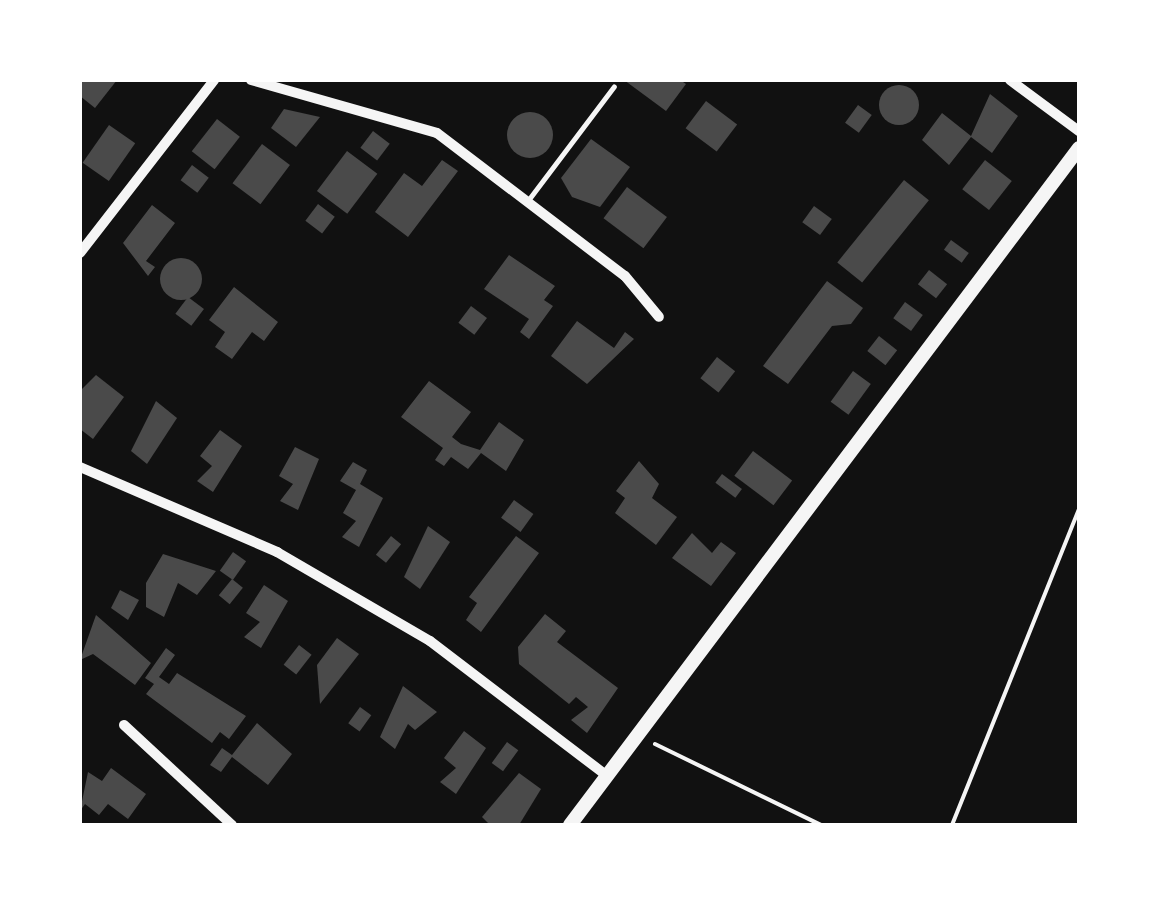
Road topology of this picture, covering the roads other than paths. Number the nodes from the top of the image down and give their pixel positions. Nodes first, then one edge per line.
1 (214, 80) edge
2 (252, 80) edge
3 (1010, 80) edge
4 (614, 86) dead end
5 (1079, 131) edge
6 (1079, 148) edge
7 (527, 202) junction
8 (80, 253) edge
9 (659, 317) dead end
10 (80, 467) edge
11 (124, 725) dead end
12 (607, 776) junction
13 (232, 825) edge
14 (570, 825) edge

1 - 8 street
2 - 7 street
3 - 5 street
4 - 7 lane
6 - 12 street
7 - 9 street
10 - 12 street
11 - 13 street
12 - 14 street

